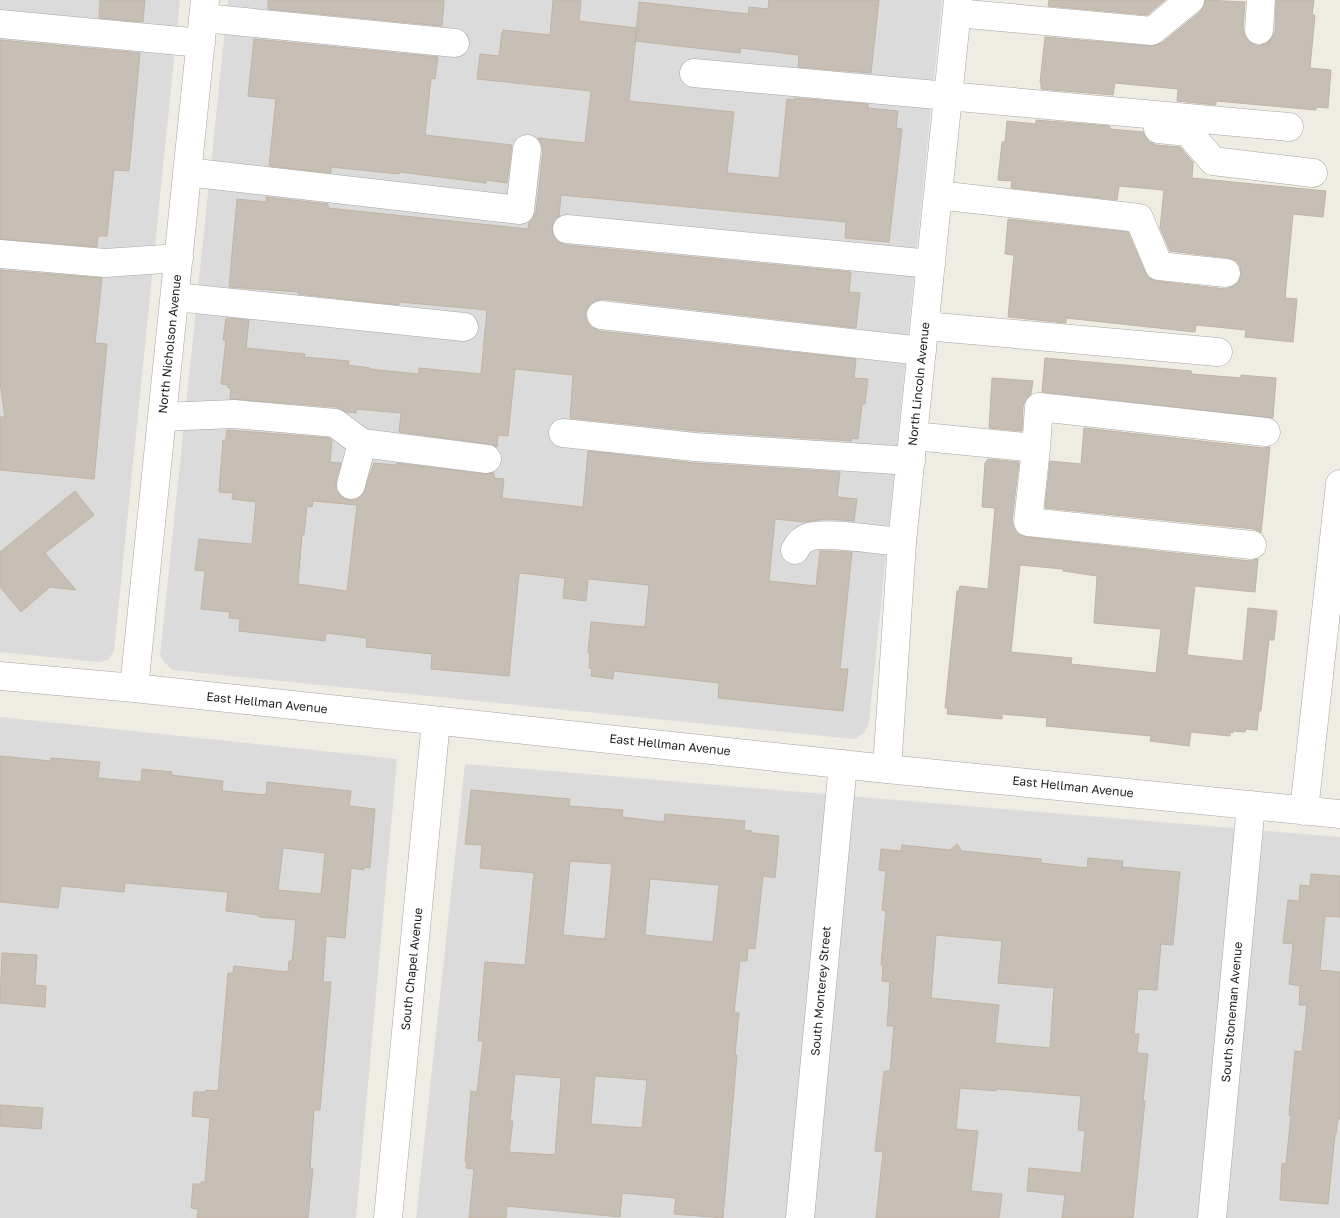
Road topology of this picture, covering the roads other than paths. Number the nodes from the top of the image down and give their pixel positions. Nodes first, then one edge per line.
1 (1190, 0) edge
2 (1261, 0) edge
3 (957, 6) edge
4 (203, 20) edge
5 (0, 24) edge
6 (1259, 30) dead end
7 (455, 44) dead end
8 (694, 73) dead end
9 (948, 103) junction
10 (1289, 126) dead end
11 (527, 149) dead end
12 (187, 172) junction
13 (1313, 173) dead end
14 (938, 195) junction
15 (567, 229) dead end
16 (0, 254) edge
17 (179, 258) junction
18 (931, 264) junction
19 (1226, 273) dead end
20 (176, 297) junction
21 (601, 315) dead end
22 (464, 327) dead end
23 (924, 339) junction
24 (1218, 352) dead end
25 (162, 417) junction
26 (1266, 432) dead end
27 (563, 433) dead end
28 (362, 443) junction
29 (912, 448) junction
30 (1036, 448) junction
31 (487, 459) dead end
32 (351, 485) dead end
33 (1340, 495) edge
34 (902, 542) junction
35 (1252, 545) dead end
36 (796, 550) dead end
37 (1336, 568) edge
38 (0, 676) edge
39 (134, 688) junction
40 (436, 721) junction
41 (844, 764) junction
42 (888, 769) junction
43 (1251, 805) junction
44 (1304, 811) junction
45 (1340, 814) edge
46 (388, 1218) edge
47 (800, 1218) edge
48 (1212, 1218) edge

1 - 3 street
2 - 6 street
3 - 9 street, North Lincoln Avenue
4 - 5 street
4 - 7 street
4 - 12 street, North Nicholson Avenue
8 - 9 street
9 - 10 street
9 - 13 street
9 - 14 street, North Lincoln Avenue
11 - 12 street
12 - 17 street, North Nicholson Avenue
14 - 18 street, North Lincoln Avenue
14 - 19 street
15 - 18 street
16 - 17 street
17 - 20 street, North Nicholson Avenue
18 - 23 street, North Lincoln Avenue
20 - 22 street
20 - 25 street, North Nicholson Avenue
21 - 23 street
23 - 24 street
23 - 29 street, North Lincoln Avenue
25 - 28 street
25 - 39 street, North Nicholson Avenue
26 - 30 street
27 - 29 street
28 - 31 street
28 - 32 street
29 - 30 street
29 - 34 street, North Lincoln Avenue
30 - 35 street
33 - 37 street
34 - 36 street
34 - 42 street, North Lincoln Avenue
37 - 44 street
38 - 39 street, East Hellman Avenue
39 - 40 street, East Hellman Avenue
40 - 41 street, East Hellman Avenue
40 - 46 street, South Chapel Avenue
41 - 42 street, East Hellman Avenue
41 - 47 street, South Monterey Street
42 - 43 street, East Hellman Avenue
43 - 44 street, East Hellman Avenue
43 - 48 street, South Stoneman Avenue
44 - 45 street, East Hellman Avenue

